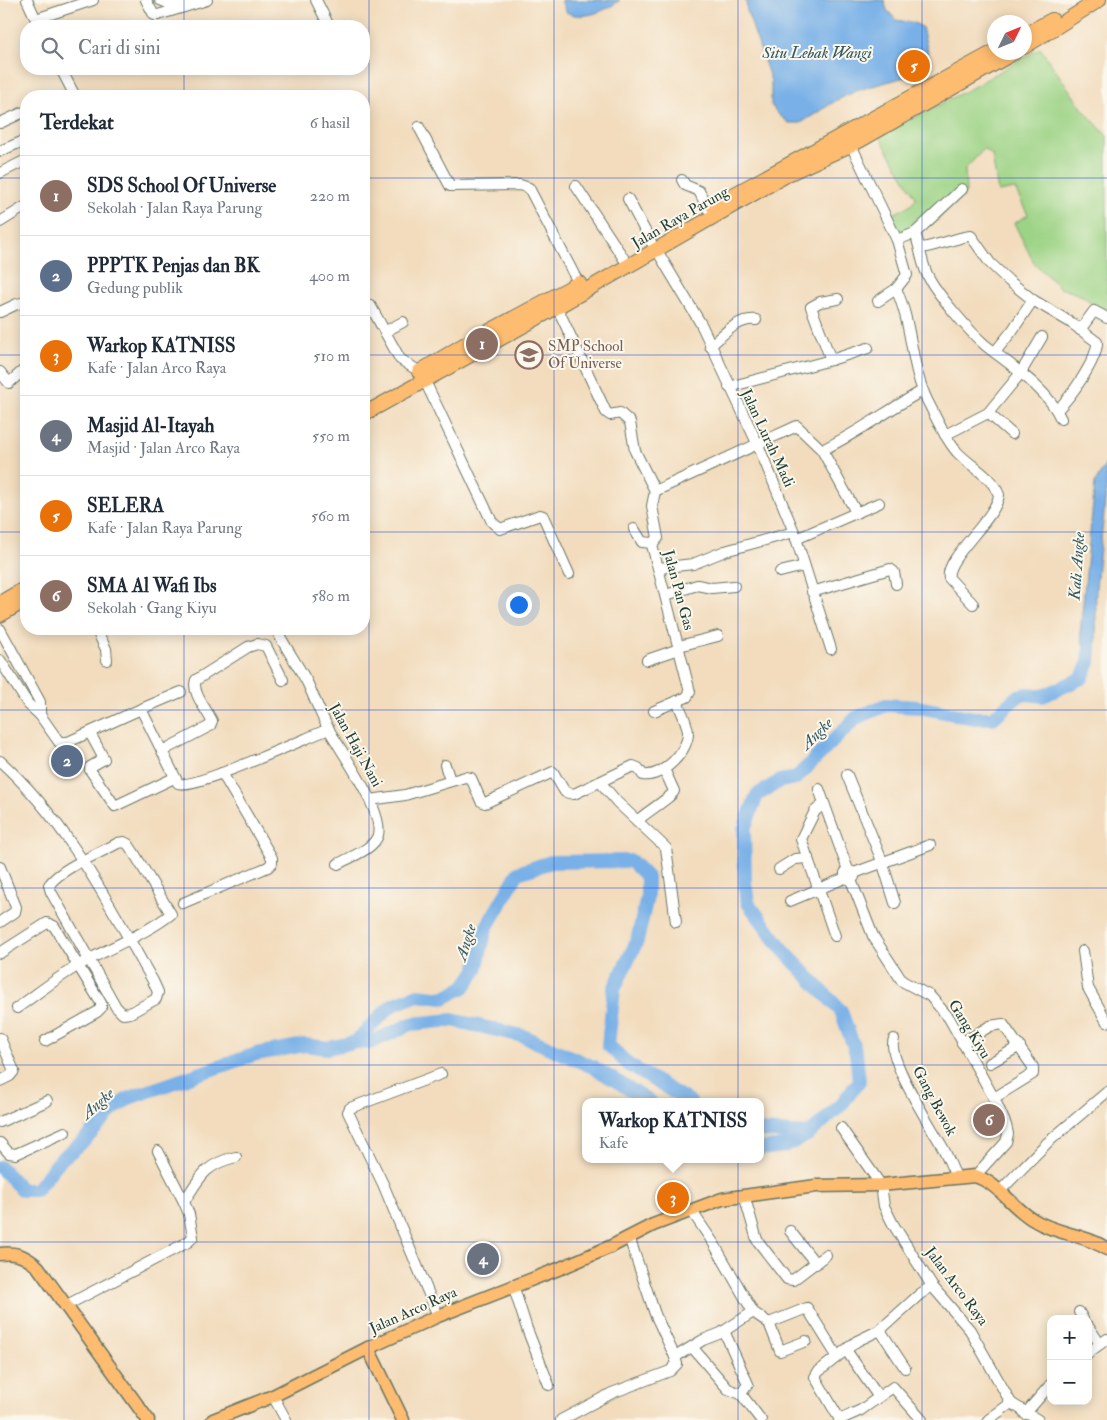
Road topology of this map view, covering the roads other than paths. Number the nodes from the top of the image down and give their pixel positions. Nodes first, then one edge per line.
1 (27, 0) edge
2 (93, 0) edge
3 (146, 0) edge
4 (160, 0) edge
5 (185, 0) edge
6 (207, 0) edge
7 (316, 0) edge
8 (1084, 0) edge
9 (1099, 0) edge
10 (37, 20) edge
11 (45, 20) edge
12 (326, 20) edge
13 (1032, 30) edge
14 (1032, 42) edge
15 (987, 56) edge
16 (1001, 60) edge
17 (64, 75) edge
18 (71, 90) edge
19 (20, 114) edge
20 (0, 123) edge
21 (419, 128) dead end
22 (20, 143) edge
23 (851, 145) junction
24 (0, 151) edge
25 (20, 163) edge
26 (0, 173) edge
27 (682, 180) dead end
28 (576, 186) dead end
29 (962, 188) dead end
30 (628, 199) dead end
31 (734, 199) junction
32 (708, 209) junction
33 (20, 210) edge
34 (0, 222) edge
35 (915, 233) junction
36 (897, 240) junction
37 (653, 246) junction
38 (921, 248) junction
39 (624, 259) junction
40 (578, 284) junction
41 (896, 289) junction
42 (838, 299) dead end
43 (1033, 300) junction
44 (878, 301) dead end
45 (20, 303) edge
46 (370, 305) dead end
47 (557, 307) junction
48 (0, 312) edge
49 (1107, 318) edge
50 (756, 320) dead end
51 (403, 322) dead end
52 (1080, 330) junction
53 (386, 331) junction
54 (1042, 337) dead end
55 (710, 346) junction
56 (868, 348) dead end
57 (995, 352) junction
58 (831, 360) junction
59 (0, 372) edge
60 (20, 373) edge
61 (1020, 374) junction
62 (422, 375) junction
63 (729, 387) junction
64 (922, 391) junction
65 (370, 400) edge
66 (370, 410) edge
67 (988, 413) junction
68 (1012, 434) dead end
69 (945, 435) junction
70 (758, 445) junction
71 (822, 450) junction
72 (655, 491) junction
73 (880, 503) dead end
74 (856, 512) junction
75 (634, 528) dead end
76 (795, 536) junction
77 (652, 543) junction
78 (804, 566) junction
79 (659, 568) junction
80 (780, 572) dead end
81 (569, 574) dead end
82 (896, 584) dead end
83 (734, 586) dead end
84 (20, 591) edge
85 (812, 592) junction
86 (666, 595) junction
87 (0, 603) edge
88 (20, 603) edge
89 (974, 604) dead end
90 (0, 615) edge
91 (0, 629) edge
92 (99, 635) edge
93 (279, 635) edge
94 (718, 636) dead end
95 (679, 648) junction
96 (831, 649) dead end
97 (0, 660) edge
98 (107, 660) dead end
99 (647, 660) dead end
100 (282, 680) dead end
101 (32, 686) junction
102 (21, 691) junction
103 (181, 692) dead end
104 (677, 702) junction
105 (141, 710) junction
106 (654, 711) dead end
107 (40, 715) junction
108 (329, 729) junction
109 (90, 733) junction
110 (162, 751) junction
111 (0, 761) edge
112 (446, 765) dead end
113 (664, 769) junction
114 (222, 773) junction
115 (847, 775) dead end
116 (174, 778) junction
117 (450, 780) junction
118 (601, 783) junction
119 (819, 789) dead end
120 (370, 800) junction
121 (824, 804) junction
122 (637, 821) junction
123 (801, 840) junction
124 (930, 845) dead end
125 (808, 858) junction
126 (795, 859) junction
127 (882, 861) junction
128 (84, 862) junction
129 (338, 864) dead end
130 (0, 867) edge
131 (779, 869) dead end
132 (850, 875) junction
133 (818, 889) junction
134 (790, 901) dead end
135 (895, 903) dead end
136 (183, 904) dead end
137 (0, 922) edge
138 (676, 922) dead end
139 (835, 936) dead end
140 (129, 939) junction
141 (1083, 951) dead end
142 (0, 953) edge
143 (90, 959) junction
144 (78, 966) junction
145 (17, 1008) dead end
146 (1107, 1022) edge
147 (0, 1038) edge
148 (894, 1039) dead end
149 (45, 1041) dead end
150 (962, 1043) junction
151 (1020, 1046) junction
152 (990, 1063) dead end
153 (441, 1074) dead end
154 (0, 1081) edge
155 (1107, 1092) edge
156 (994, 1098) junction
157 (47, 1100) dead end
158 (0, 1122) edge
159 (841, 1128) dead end
160 (65, 1132) dead end
161 (0, 1142) edge
162 (158, 1151) dead end
163 (236, 1157) dead end
164 (956, 1176) junction
165 (975, 1176) junction
166 (881, 1185) junction
167 (1000, 1191) junction
168 (744, 1195) junction
169 (184, 1202) junction
170 (691, 1210) junction
171 (790, 1231) dead end
172 (629, 1237) junction
173 (1107, 1249) edge
174 (0, 1254) edge
175 (826, 1255) dead end
176 (816, 1264) junction
177 (513, 1285) junction
178 (932, 1286) junction
179 (65, 1306) junction
180 (754, 1312) junction
181 (438, 1316) junction
182 (769, 1323) junction
183 (880, 1330) junction
184 (1092, 1330) edge
185 (724, 1331) junction
186 (806, 1341) dead end
187 (1103, 1342) edge
188 (692, 1347) junction
189 (368, 1348) junction
190 (846, 1350) junction
191 (1092, 1350) edge
192 (837, 1356) junction
193 (675, 1357) junction
194 (905, 1368) dead end
195 (549, 1385) dead end
196 (1047, 1389) edge
197 (741, 1394) junction
198 (274, 1396) junction
199 (878, 1396) junction
200 (1011, 1403) junction
201 (1025, 1414) junction
202 (148, 1420) edge
203 (212, 1420) edge
204 (286, 1420) edge
205 (403, 1420) edge
206 (562, 1420) edge
207 (761, 1420) edge
208 (839, 1420) edge
209 (922, 1420) edge
210 (988, 1420) edge
211 (1038, 1420) edge

1 - 10 street
2 - 11 street
3 - 6 street
4 - 5 street
7 - 12 street
8 - 13 highway
9 - 14 highway
15 - 31 highway, Jalan Raya Parung
16 - 23 highway, Jalan Raya Parung
17 - 18 street
19 - 20 street
21 - 40 street
22 - 24 street
23 - 31 highway, Jalan Raya Parung
23 - 36 street
25 - 26 street
27 - 32 street
28 - 39 street
29 - 35 street
30 - 37 street, Jalan Lurah Madi
31 - 32 highway, Jalan Raya Parung
31 - 37 highway, Jalan Raya Parung
32 - 37 highway, Jalan Raya Parung
33 - 34 street
35 - 36 street
35 - 38 street
36 - 41 street
37 - 39 highway, Jalan Raya Parung
37 - 47 highway, Jalan Raya Parung
37 - 55 street, Jalan Lurah Madi
38 - 43 street
38 - 57 street
39 - 40 highway, Jalan Raya Parung
40 - 62 highway, Jalan Raya Parung
41 - 44 street
41 - 64 street
42 - 58 street
43 - 52 street
43 - 57 street
45 - 48 street
46 - 53 street
47 - 62 highway, Jalan Raya Parung
47 - 72 street, Jalan Pan Gas
49 - 52 street
50 - 55 street
51 - 53 street
52 - 61 street
53 - 62 street
54 - 61 street
55 - 63 street, Jalan Lurah Madi
56 - 58 street
57 - 61 street
58 - 63 street
59 - 60 street
61 - 67 street
62 - 65 highway, Jalan Raya Parung
62 - 66 highway, Jalan Raya Parung
62 - 81 street
63 - 70 street, Jalan Lurah Madi
64 - 69 street
64 - 71 street
67 - 68 street
67 - 69 street
69 - 89 street
70 - 71 street
70 - 72 street
70 - 76 street, Jalan Lurah Madi
71 - 74 street
72 - 77 street, Jalan Pan Gas
73 - 74 street
74 - 76 street
75 - 77 street
76 - 78 street, Jalan Lurah Madi
76 - 79 street
77 - 79 street, Jalan Pan Gas
78 - 80 street
78 - 85 street, Jalan Lurah Madi
79 - 86 street, Jalan Pan Gas
82 - 85 street
83 - 86 street
84 - 87 highway
85 - 96 street, Jalan Lurah Madi
86 - 95 street, Jalan Pan Gas
88 - 90 highway
91 - 101 street
92 - 98 street
93 - 108 street, Jalan Haji Nani
94 - 95 street
95 - 99 street
95 - 104 street, Jalan Pan Gas
97 - 102 street
100 - 110 street
101 - 102 street
101 - 107 street
102 - 107 street
103 - 105 street
104 - 106 street
104 - 113 street
105 - 109 street
105 - 110 street
107 - 109 street
108 - 114 street
108 - 120 street, Jalan Haji Nani
109 - 116 street
110 - 116 street
111 - 128 street
112 - 117 street
113 - 118 street
113 - 122 street
114 - 116 street
114 - 136 street
115 - 127 street
117 - 118 street
117 - 120 street
118 - 122 street
119 - 121 street, Gang Kiyu
120 - 129 street, Jalan Haji Nani
121 - 123 street
121 - 132 street, Gang Kiyu
122 - 138 street
123 - 125 street
123 - 126 street
124 - 127 street
125 - 126 street
125 - 133 street
126 - 131 street
127 - 132 street
127 - 135 street
128 - 140 street
128 - 140 street
128 - 143 street
130 - 137 street
132 - 133 street
132 - 150 street, Gang Kiyu
133 - 134 street
133 - 139 street
140 - 143 street
140 - 143 street
141 - 146 street
142 - 144 street
143 - 144 street
144 - 145 street
144 - 149 street
147 - 154 street
148 - 164 street, Gang Bewok
150 - 151 street
150 - 156 street, Gang Kiyu
151 - 152 street
151 - 156 street
153 - 181 street
155 - 167 street
156 - 165 street, Gang Kiyu
157 - 158 street
159 - 166 street
160 - 161 street
162 - 169 street
163 - 169 street
164 - 165 main road, Jalan Arco Raya
164 - 166 main road, Jalan Arco Raya
165 - 167 main road, Jalan Arco Raya
166 - 168 main road, Jalan Arco Raya
166 - 178 street, Jalan Arco Raya
167 - 173 main road, Jalan Arco Raya
168 - 170 main road, Jalan Arco Raya
168 - 176 street
169 - 179 street
170 - 172 main road, Jalan Arco Raya
170 - 180 street
171 - 176 street
172 - 177 main road, Jalan Arco Raya
172 - 193 street
174 - 179 main road
175 - 176 street
177 - 181 main road, Jalan Arco Raya
177 - 195 street
178 - 183 street
178 - 200 street, Jalan Arco Raya
179 - 202 main road
180 - 182 street
180 - 185 street
181 - 189 main road, Jalan Arco Raya
182 - 186 street
182 - 192 street
183 - 190 street
183 - 194 street
184 - 187 street
185 - 188 street
185 - 197 street
187 - 191 street
188 - 193 street
188 - 197 street
189 - 198 main road, Jalan Arco Raya
189 - 205 main road
190 - 192 street
190 - 199 street
192 - 208 street
193 - 206 street
196 - 201 street
197 - 207 street
198 - 203 main road, Jalan Arco Raya
198 - 204 street
199 - 208 street
199 - 209 street
200 - 201 street, Jalan Arco Raya
200 - 210 street
201 - 211 street, Jalan Arco Raya

